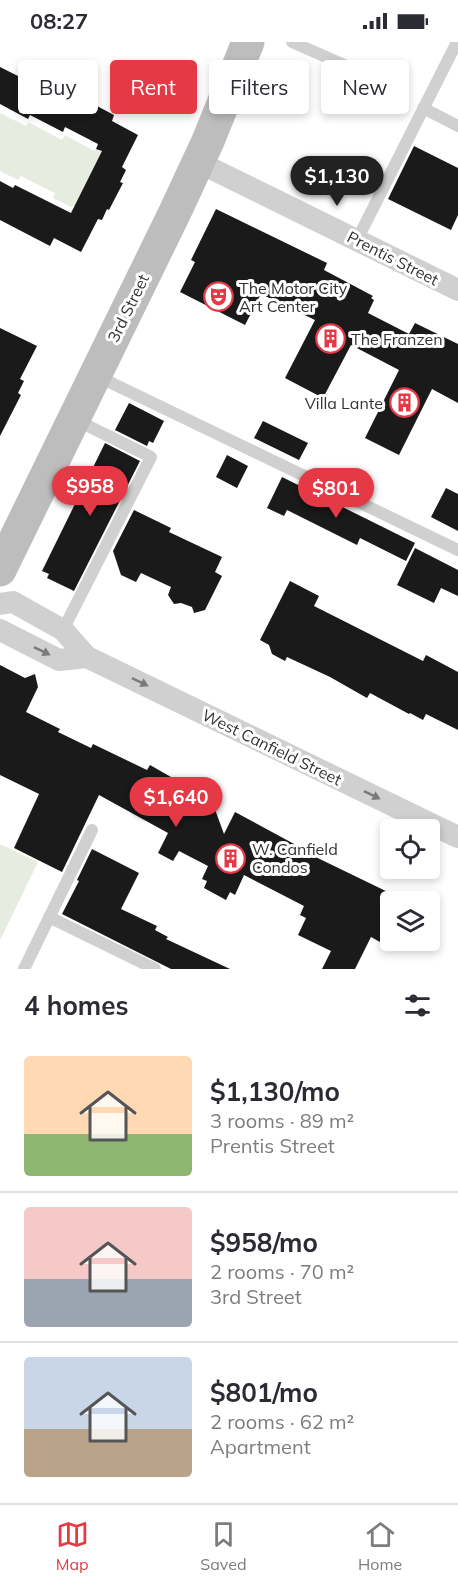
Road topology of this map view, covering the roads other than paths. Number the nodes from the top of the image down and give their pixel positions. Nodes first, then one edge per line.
1 (248, 42) edge
2 (292, 42) edge
3 (457, 42) edge
4 (333, 60) edge
5 (423, 108) junction
6 (458, 126) edge
7 (198, 162) junction
8 (357, 240) junction
9 (458, 290) edge
10 (95, 375) junction
11 (74, 419) junction
12 (458, 550) edge
13 (0, 570) edge
14 (0, 604) edge
15 (0, 630) edge
16 (63, 630) junction
17 (87, 657) junction
18 (92, 830) dead end
19 (458, 837) edge
20 (49, 917) junction
21 (24, 969) edge
22 (155, 969) edge

1 - 7 street, 3rd Street
2 - 4 lane
3 - 5 lane
5 - 6 lane
5 - 8 lane
7 - 8 street, Prentis Street
7 - 10 street, 3rd Street
8 - 9 street, Prentis Street
10 - 11 street, 3rd Street
10 - 12 lane
11 - 13 street, 3rd Street
11 - 16 lane
14 - 16 street, West Canfield Street
15 -> 17 street
16 - 17 street, West Canfield Street
17 -> 19 street, West Canfield Street
18 - 20 lane
20 - 21 lane
20 - 22 lane

